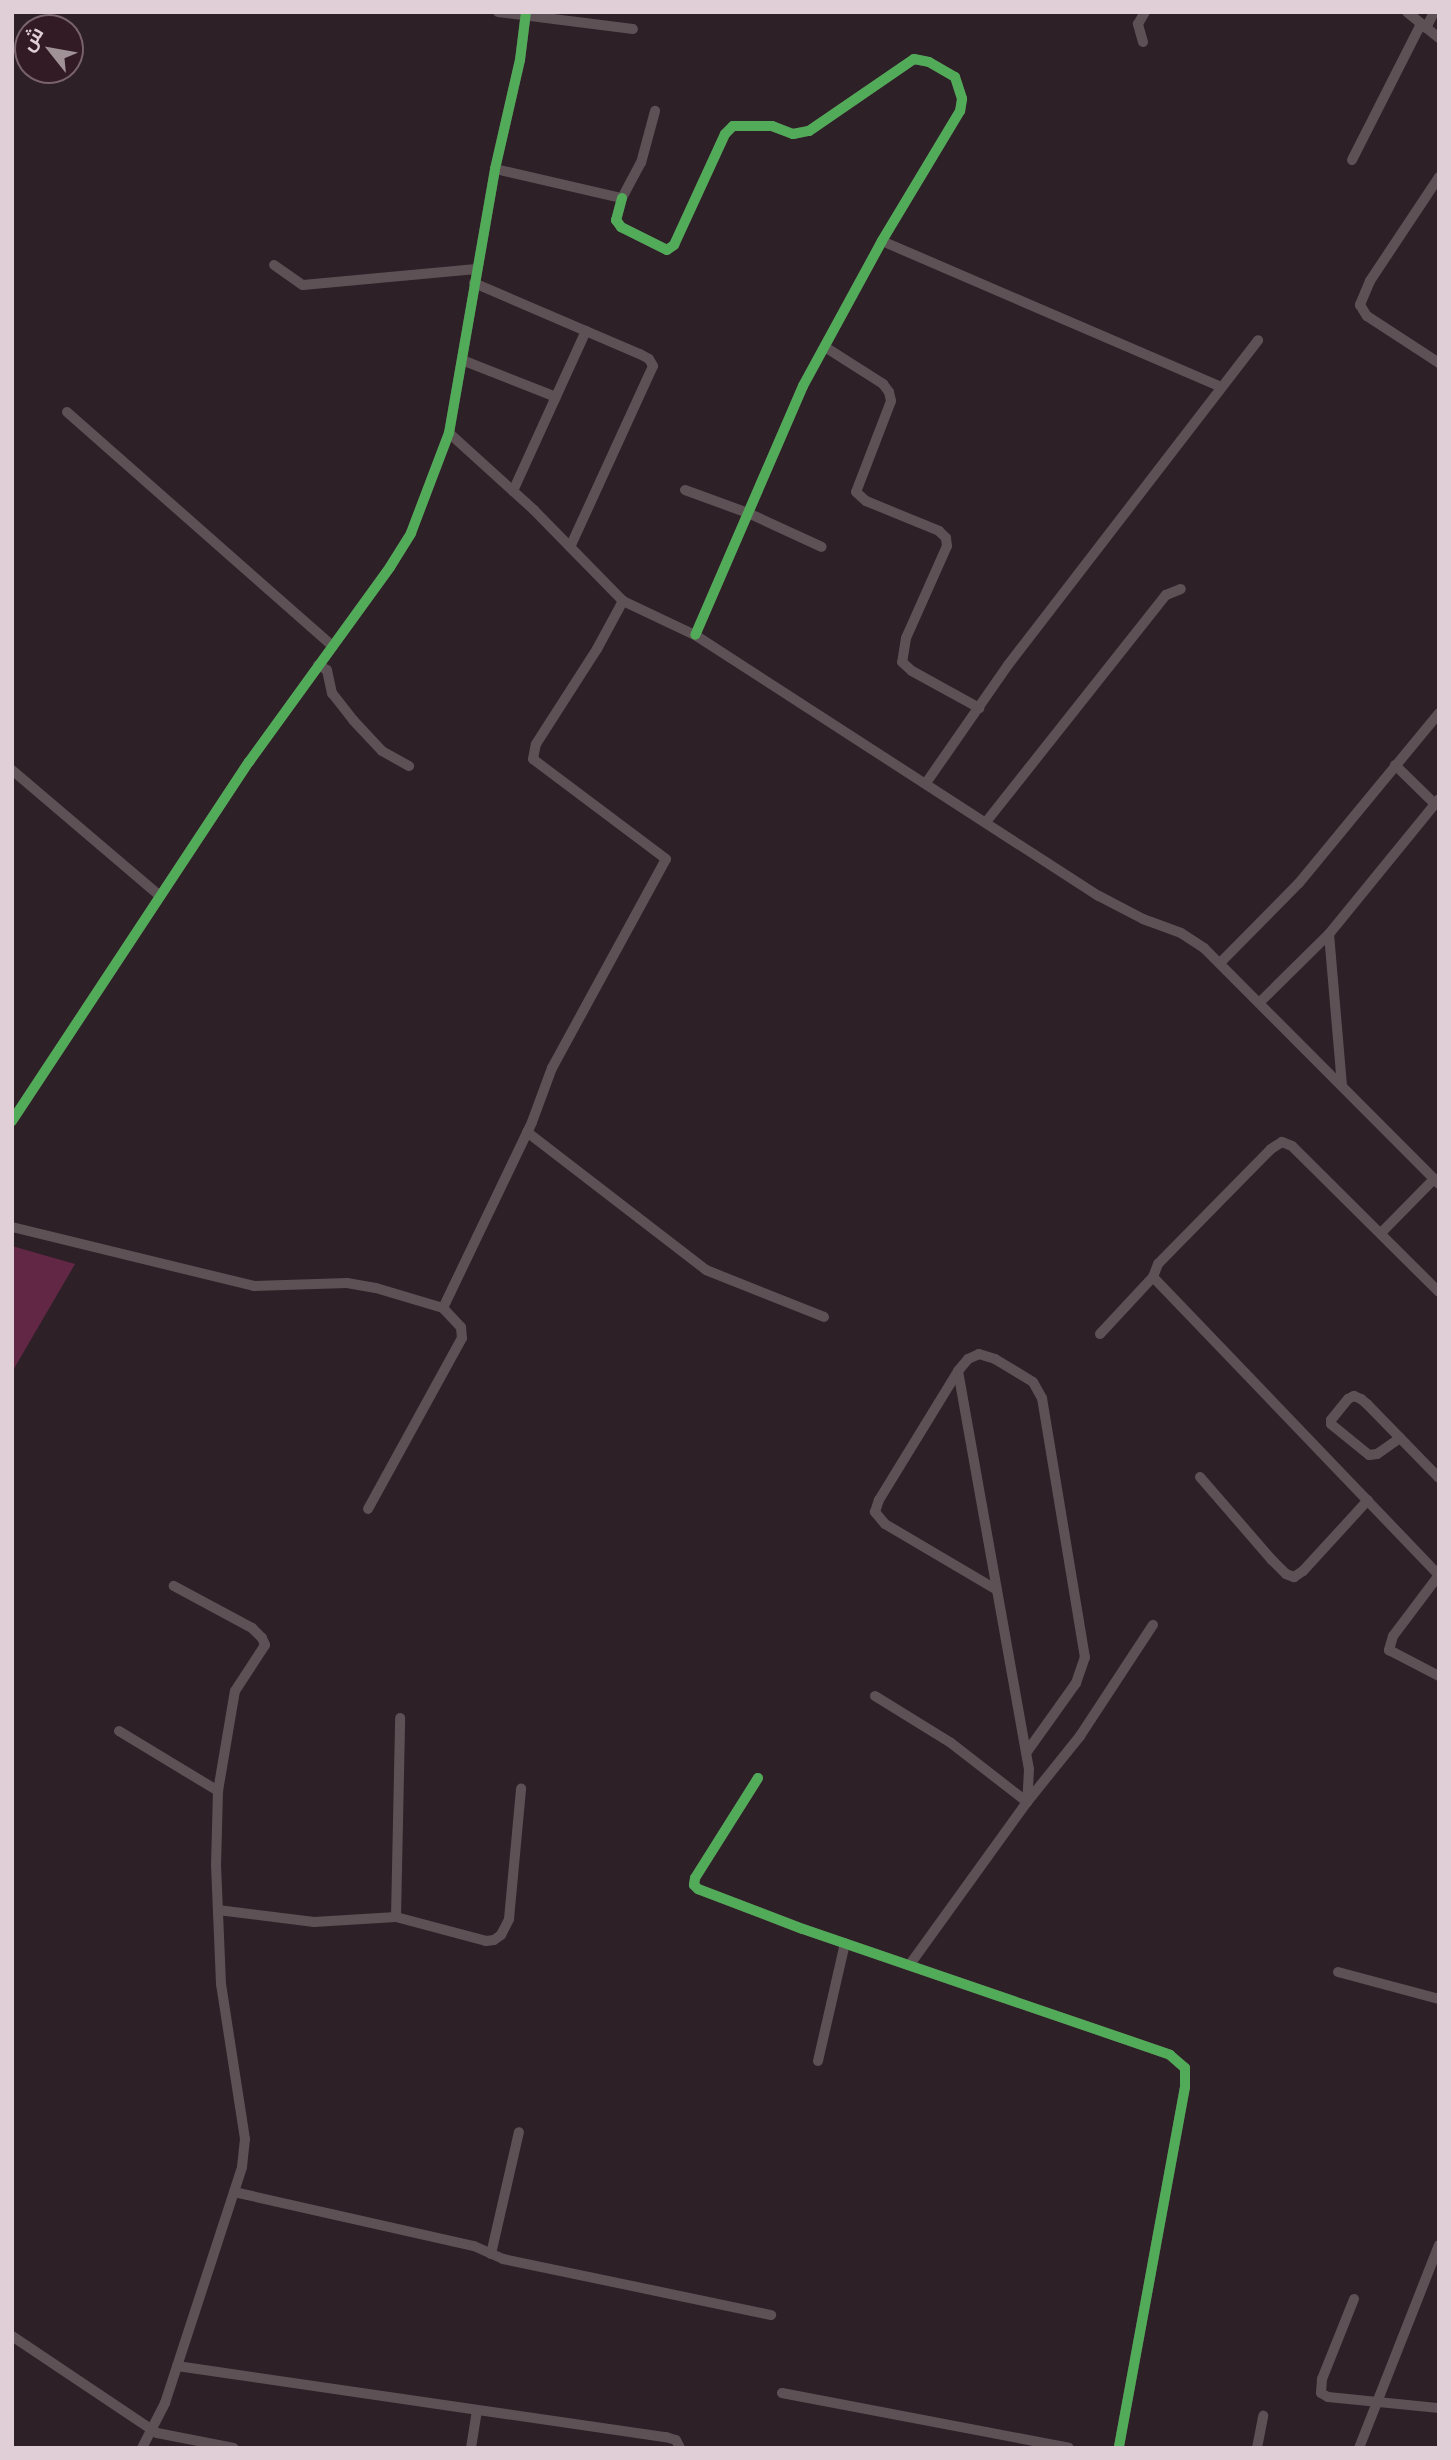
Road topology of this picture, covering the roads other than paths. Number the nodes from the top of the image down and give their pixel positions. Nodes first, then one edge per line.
1 (498, 12) edge
2 (1145, 12) edge
3 (1434, 12) edge
4 (526, 13) edge
5 (1418, 19) edge
6 (634, 29) dead end
7 (1439, 38) edge
8 (1143, 43) dead end
9 (654, 111) dead end
10 (1352, 160) dead end
11 (495, 169) junction
12 (1439, 177) edge
13 (622, 198) junction
14 (883, 241) junction
15 (274, 265) dead end
16 (476, 269) junction
17 (474, 283) junction
18 (586, 331) junction
19 (1258, 340) dead end
20 (825, 347) junction
21 (462, 360) junction
22 (1439, 363) edge
23 (1221, 387) junction
24 (556, 397) junction
25 (68, 412) dead end
26 (449, 433) junction
27 (685, 490) dead end
28 (513, 491) junction
29 (748, 513) junction
30 (570, 547) junction
31 (822, 547) dead end
32 (1181, 589) dead end
33 (623, 601) junction
34 (695, 635) junction
35 (332, 646) junction
36 (318, 665) junction
37 (979, 708) junction
38 (1439, 713) edge
39 (1395, 765) junction
40 (409, 766) dead end
41 (12, 769) edge
42 (926, 783) junction
43 (1437, 802) edge
44 (986, 822) junction
45 (159, 895) junction
46 (1329, 934) junction
47 (1220, 963) junction
48 (1260, 1002) junction
49 (1342, 1085) junction
50 (12, 1121) edge
51 (527, 1132) junction
52 (1436, 1181) edge
53 (12, 1227) edge
54 (1381, 1233) junction
55 (1153, 1277) junction
56 (1439, 1292) edge
57 (443, 1308) junction
58 (824, 1317) dead end
59 (1100, 1335) dead end
60 (958, 1371) junction
61 (1400, 1438) junction
62 (1200, 1477) dead end
63 (1439, 1478) edge
64 (1368, 1500) junction
65 (368, 1509) dead end
66 (174, 1586) dead end
67 (998, 1590) junction
68 (1153, 1625) dead end
69 (1439, 1676) edge
70 (875, 1696) dead end
71 (400, 1718) dead end
72 (119, 1731) dead end
73 (1026, 1753) junction
74 (758, 1779) dead end
75 (522, 1789) dead end
76 (218, 1791) junction
77 (1027, 1802) junction
78 (218, 1910) junction
79 (396, 1917) junction
80 (845, 1943) junction
81 (910, 1964) junction
82 (1338, 1972) dead end
83 (1439, 1999) edge
84 (818, 2061) dead end
85 (519, 2132) dead end
86 (234, 2192) junction
87 (1439, 2245) edge
88 (491, 2254) junction
89 (1354, 2299) dead end
90 (771, 2315) dead end
91 (12, 2336) edge
92 (177, 2366) junction
93 (782, 2393) dead end
94 (1377, 2400) junction
95 (1439, 2408) edge
96 (477, 2410) junction
97 (1263, 2416) dead end
98 (153, 2428) junction
99 (142, 2448) edge
100 (234, 2448) edge
101 (471, 2448) edge
102 (680, 2448) edge
103 (1069, 2448) edge
104 (1119, 2448) edge
105 (1257, 2448) edge
106 (1359, 2448) edge

1 - 4 street
2 - 8 street
3 - 5 street
4 - 6 street
4 - 11 street
5 - 7 street
5 - 10 street
9 - 13 street
11 - 13 street
11 - 16 street
12 - 22 street
13 - 14 street
14 - 20 street
14 - 23 street
15 - 16 street
16 - 17 street
17 - 18 street
17 - 21 street
18 - 24 street
18 - 30 street
19 - 23 street
20 - 29 street
20 - 37 street
21 - 24 street
21 - 26 street
23 - 37 street
24 - 28 street
25 - 35 street
26 - 28 street
26 - 35 street
27 - 29 street
28 - 30 street
29 - 31 street
29 - 34 street
30 - 33 street
32 - 44 street
33 - 34 street
33 - 51 street
34 - 42 street
35 - 36 street
36 - 40 street
36 - 45 street
37 - 42 street
38 - 39 street
39 - 43 street
39 - 47 street
41 - 45 street
42 - 44 street
43 - 46 street
44 - 47 street
45 - 50 street
46 - 48 street
46 - 49 street
47 - 48 street
48 - 49 street
49 - 52 street
51 - 57 street
51 - 58 street
52 - 54 street
53 - 57 street
54 - 55 street
54 - 56 street
55 - 59 street
55 - 64 street
57 - 65 street
60 - 67 street
60 - 67 street
60 - 73 street
61 - 61 street
61 - 63 street
62 - 64 street
64 - 69 street
66 - 76 street
67 - 73 street
68 - 77 street
70 - 77 street
71 - 79 street
72 - 76 street
73 - 77 street
74 - 80 street
75 - 79 street
76 - 78 street
77 - 81 street
78 - 79 street
78 - 86 street
80 - 81 street
80 - 84 street
81 - 104 street
82 - 83 street
85 - 88 street
86 - 88 street
86 - 92 street
87 - 94 street
88 - 90 street
89 - 94 street
91 - 98 street
92 - 96 street
92 - 98 street
93 - 103 street
94 - 95 street
94 - 106 street
96 - 101 street
96 - 102 street
97 - 105 street
98 - 99 street
98 - 100 street

